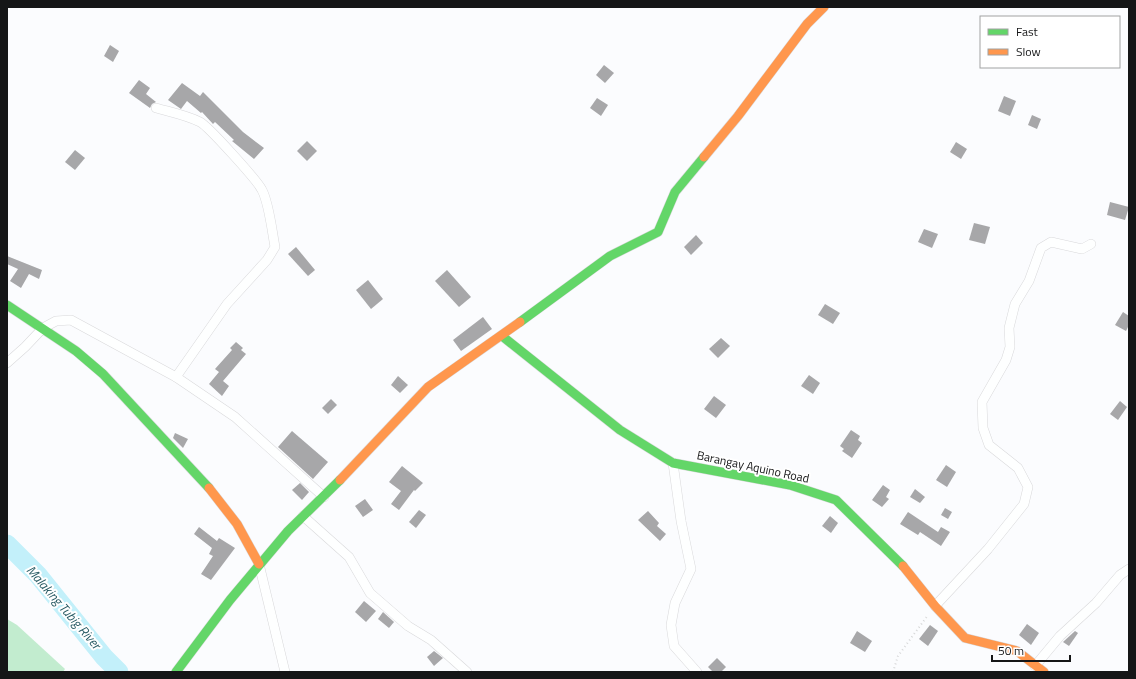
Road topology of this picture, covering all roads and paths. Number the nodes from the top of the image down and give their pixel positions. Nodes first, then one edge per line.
1 (824, 7) edge
2 (156, 108) dead end
3 (1091, 244) dead end
4 (7, 305) edge
5 (43, 328) junction
6 (502, 336) junction
7 (7, 363) edge
8 (176, 377) junction
9 (673, 463) junction
10 (324, 497) junction
11 (303, 516) junction
12 (259, 564) junction
13 (1129, 569) edge
14 (935, 606) junction
15 (1036, 666) junction
16 (176, 672) edge
17 (285, 672) edge
18 (467, 672) edge
19 (696, 672) edge
20 (893, 672) edge
21 (1044, 672) edge

1 - 6 street
2 - 8 street
3 - 14 street
4 - 5 street
5 - 7 street
5 - 8 street
5 - 12 street
6 - 9 street, Barangay Aquino Road
6 - 10 street
8 - 10 street
9 - 14 street, Barangay Aquino Road
9 - 19 street
10 - 11 street
11 - 12 street
11 - 18 street
12 - 16 street
12 - 17 street
13 - 15 street
14 - 15 street, Barangay Aquino Road
14 - 20 path
15 - 21 street, Barangay Aquino Road

